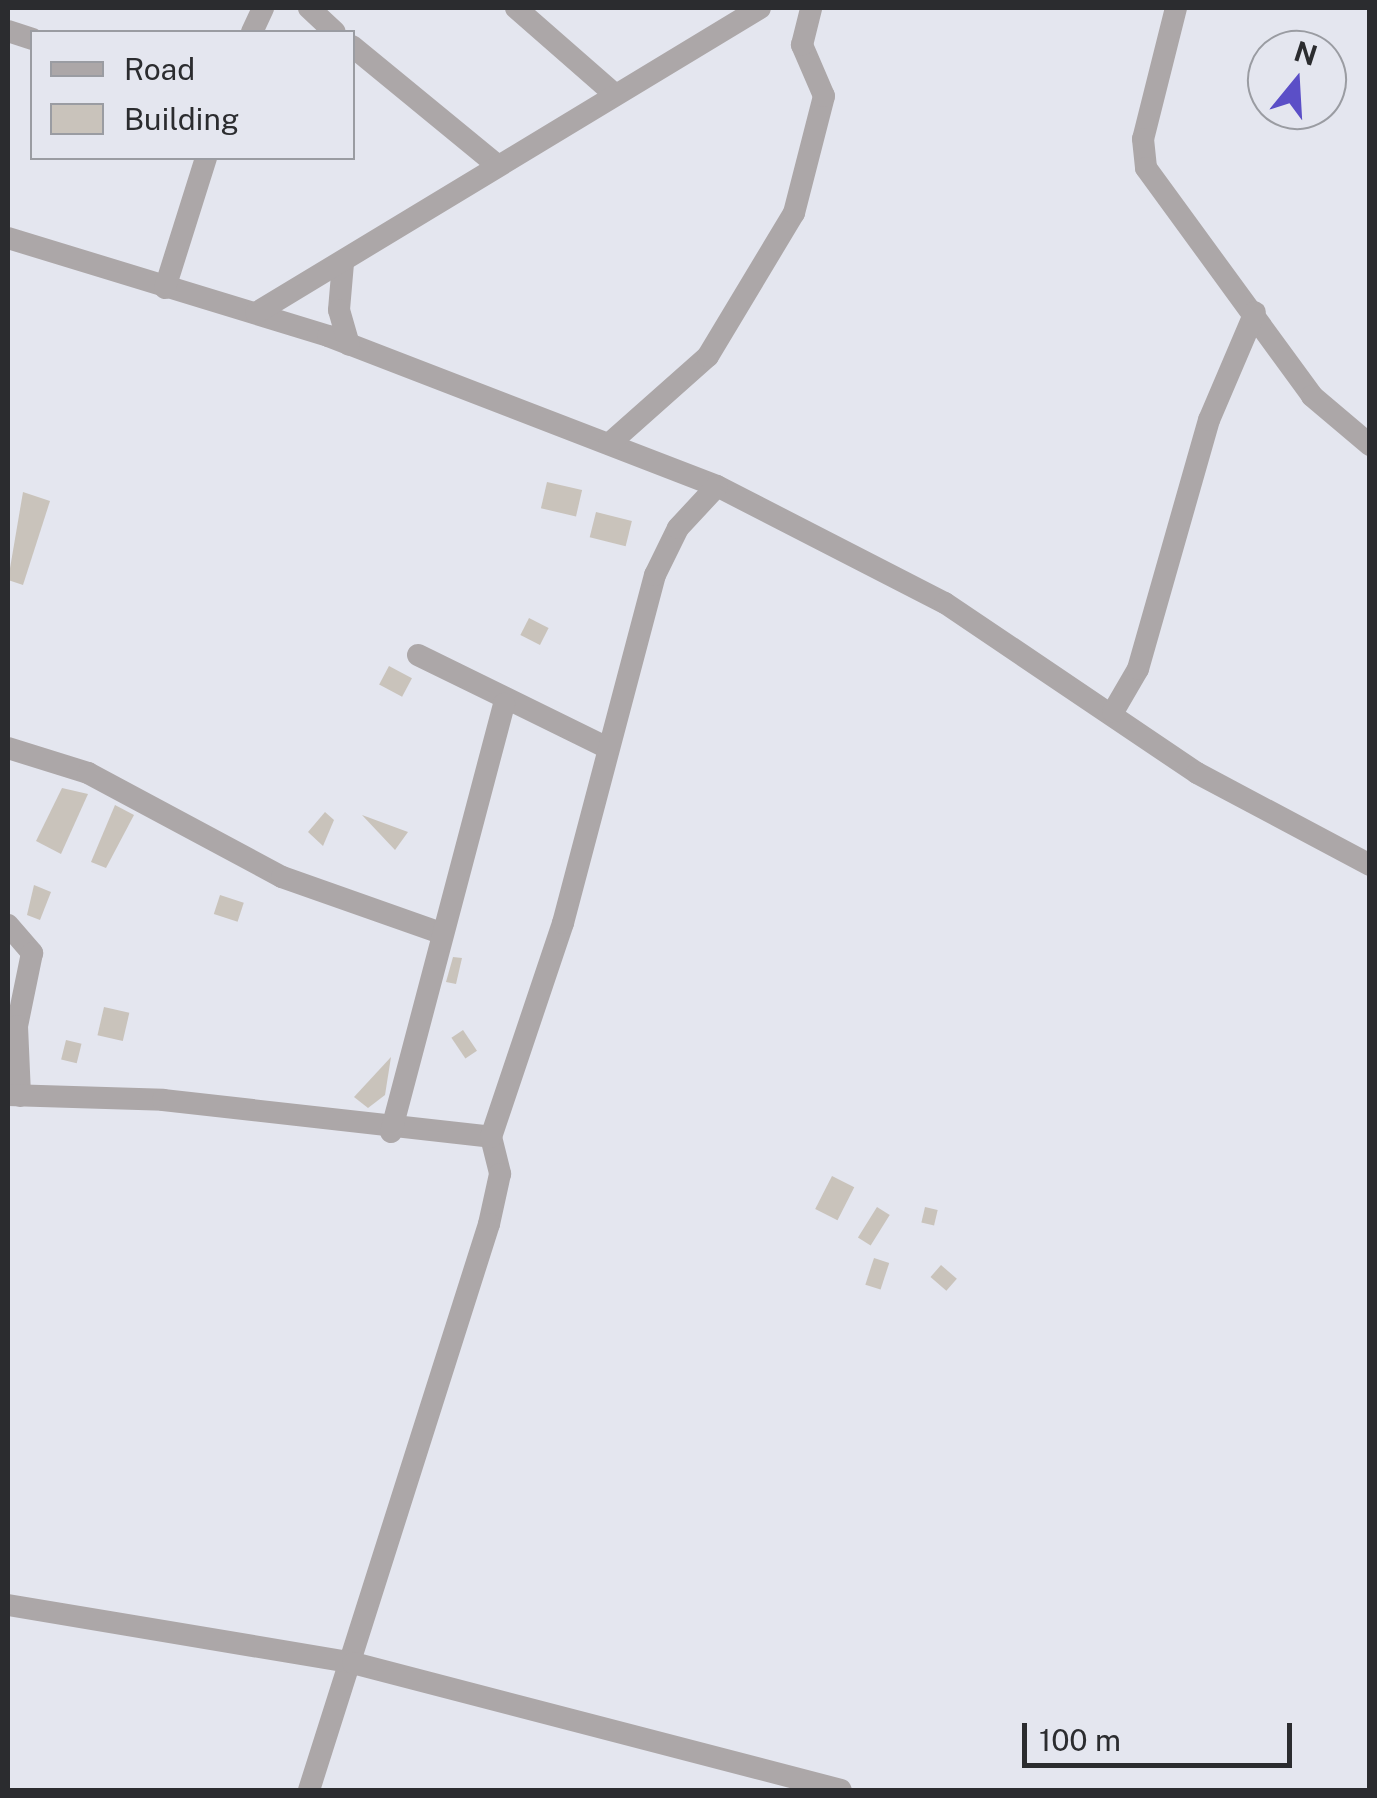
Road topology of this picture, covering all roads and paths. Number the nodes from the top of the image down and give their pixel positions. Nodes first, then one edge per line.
1 (309, 8) edge
2 (516, 8) edge
3 (760, 8) edge
4 (811, 8) edge
5 (1176, 8) edge
6 (334, 30) edge
7 (355, 48) edge
8 (612, 92) junction
9 (205, 160) edge
10 (497, 166) junction
11 (8, 238) edge
12 (344, 263) junction
13 (165, 288) junction
14 (1256, 312) junction
15 (256, 313) junction
16 (349, 345) junction
17 (1280, 349) junction
18 (1242, 351) junction
19 (609, 444) junction
20 (1370, 446) edge
21 (717, 486) junction
22 (418, 654) dead end
23 (504, 704) junction
24 (1114, 712) junction
25 (604, 746) junction
26 (8, 748) edge
27 (1370, 865) edge
28 (8, 925) edge
29 (438, 932) junction
30 (14, 1095) edge
31 (391, 1132) junction
32 (491, 1137) junction
33 (8, 1605) edge
34 (353, 1663) junction
35 (309, 1790) edge
36 (842, 1790) edge

1 - 6 street
2 - 8 street
3 - 8 street
4 - 19 street
5 - 14 street
7 - 10 street
8 - 10 street
9 - 13 street
10 - 12 street
11 - 13 street
12 - 15 street
12 - 16 street
13 - 15 street
14 - 17 street
14 - 18 street
15 - 16 street
16 - 19 street
17 - 18 street
17 - 20 street
18 - 24 street
19 - 21 street
21 - 24 street
21 - 25 street
22 - 23 street
23 - 25 street
23 - 29 street
24 - 27 street
25 - 32 street
26 - 29 street
28 - 30 street
29 - 31 street
30 - 31 street
31 - 32 street
32 - 34 street
33 - 34 street
34 - 35 street
34 - 36 street

